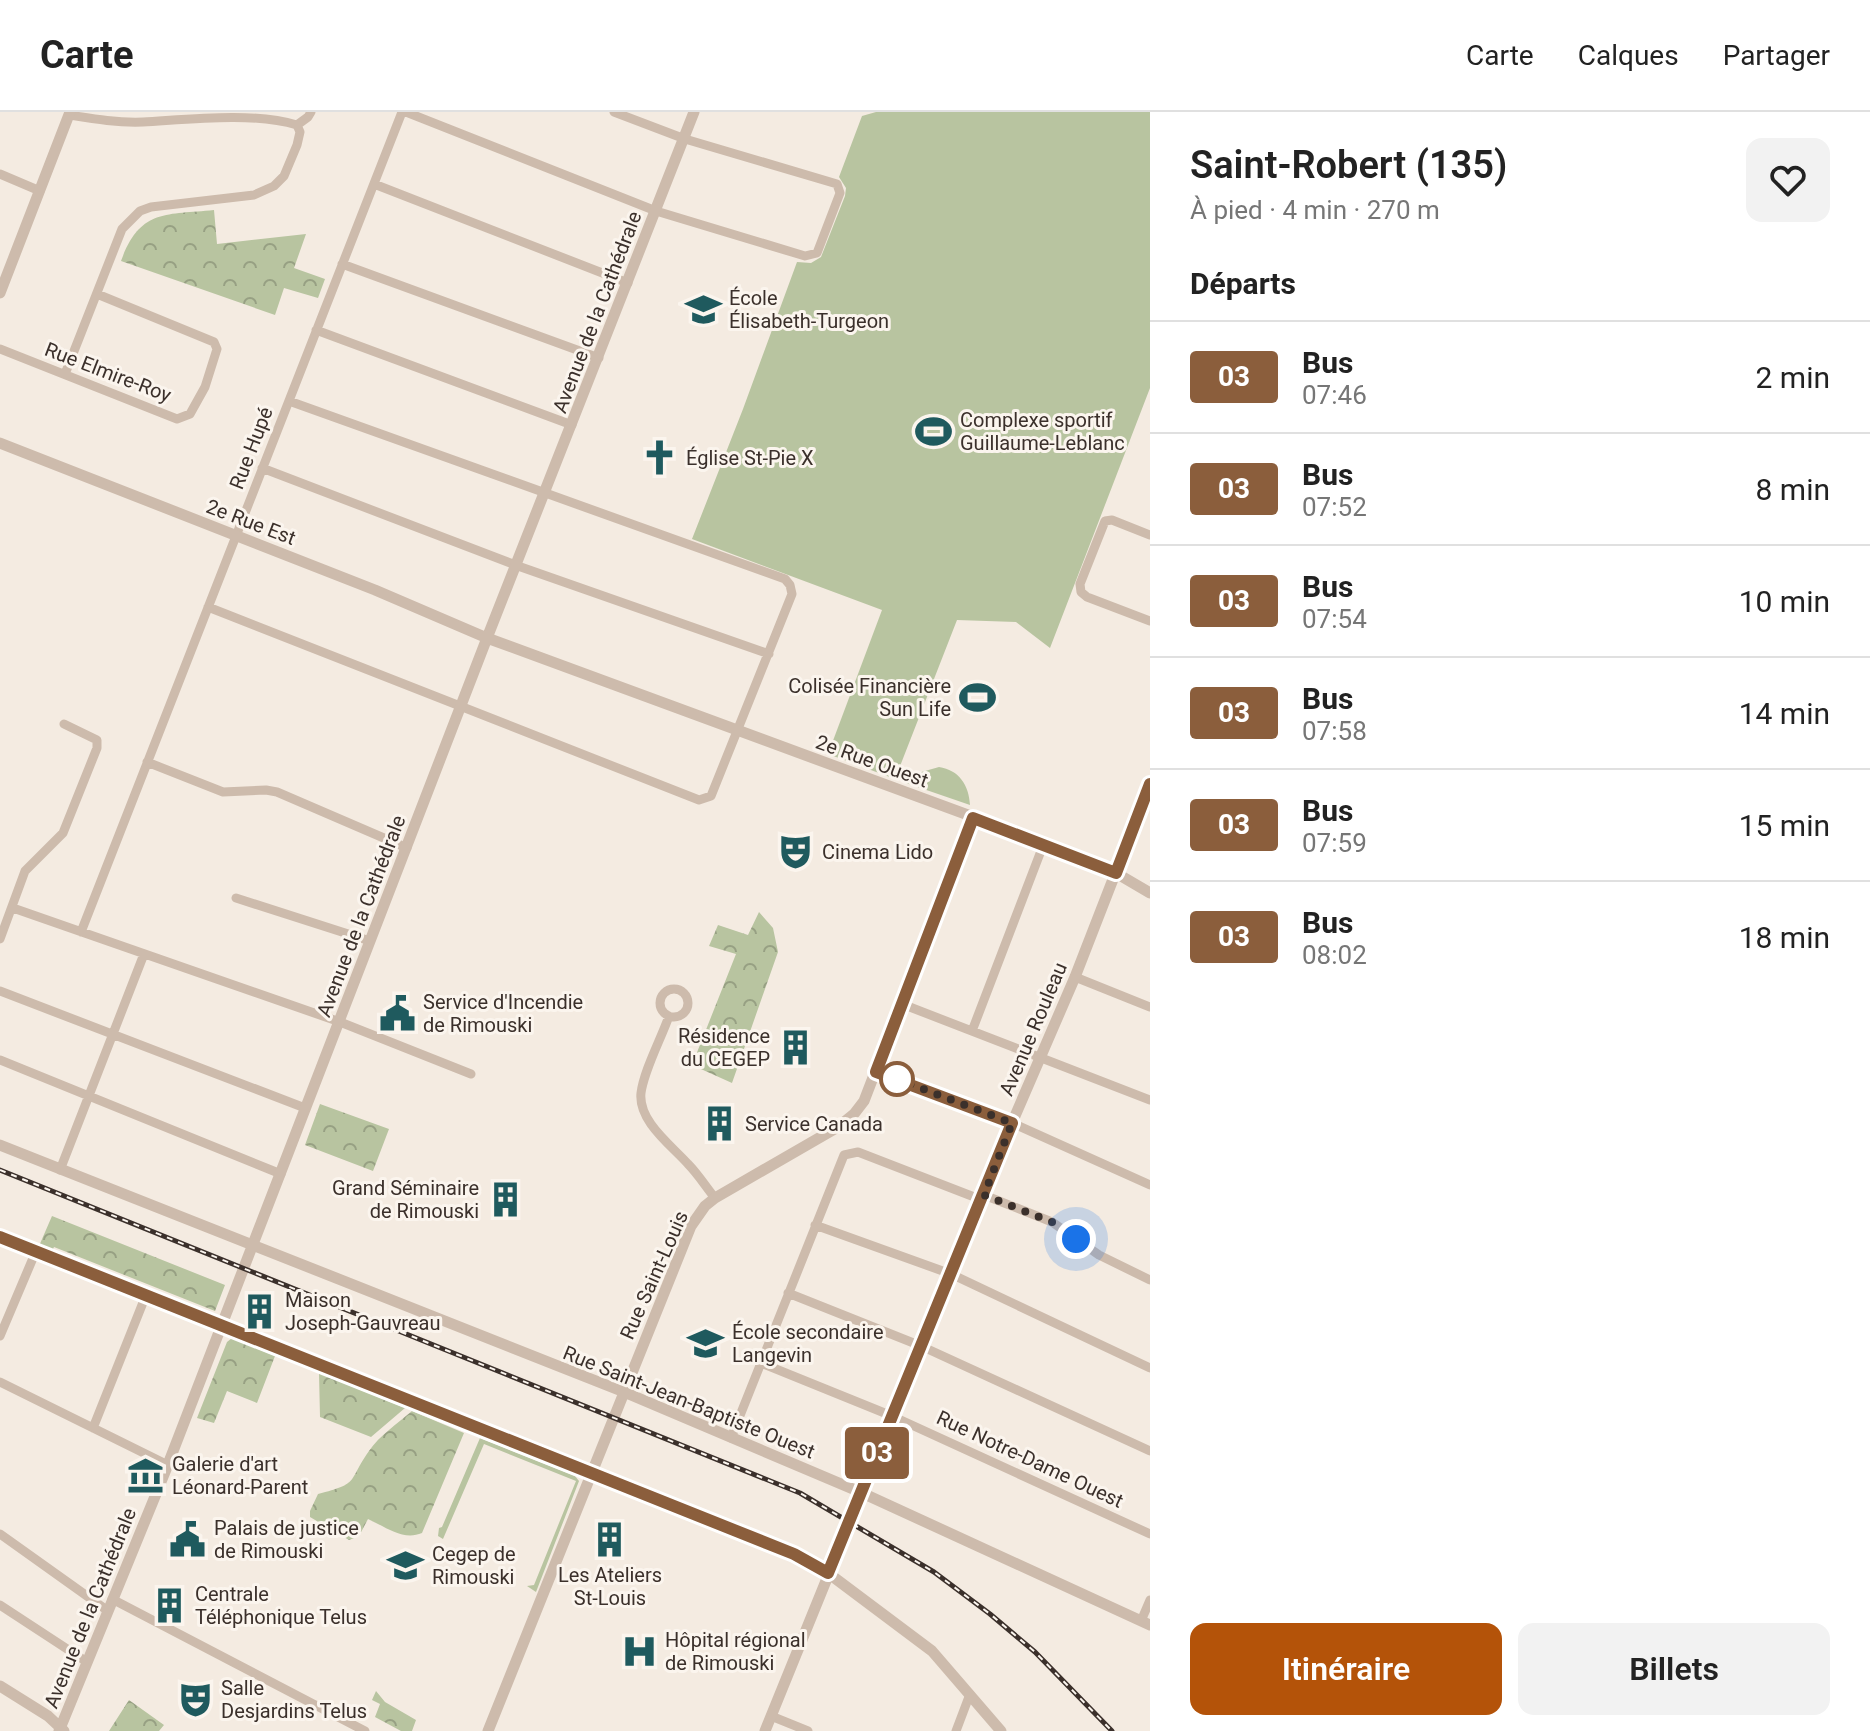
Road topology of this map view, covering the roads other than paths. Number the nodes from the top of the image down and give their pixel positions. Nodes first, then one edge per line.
1 (311, 112) edge
2 (404, 112) edge
3 (614, 112) edge
4 (694, 112) edge
5 (69, 114) edge
6 (180, 115) edge
7 (297, 125) junction
8 (685, 139) junction
9 (0, 174) edge
10 (374, 184) junction
11 (40, 191) junction
12 (656, 211) junction
13 (6, 263) edge
14 (342, 264) junction
15 (628, 283) junction
16 (0, 293) edge
17 (97, 294) junction
18 (316, 330) junction
19 (0, 349) edge
20 (599, 358) junction
21 (65, 374) junction
22 (289, 401) junction
23 (572, 425) junction
24 (0, 443) edge
25 (262, 468) junction
26 (546, 493) junction
27 (1150, 535) edge
28 (236, 536) junction
29 (518, 566) junction
30 (208, 607) junction
31 (1150, 621) edge
32 (487, 638) junction
33 (769, 654) junction
34 (461, 707) junction
35 (64, 724) dead end
36 (738, 730) junction
37 (147, 762) junction
38 (1148, 793) edge
39 (973, 818) junction
40 (1044, 843) junction
41 (407, 848) junction
42 (1116, 873) junction
43 (1150, 893) edge
44 (236, 898) dead end
45 (13, 908) junction
46 (81, 932) junction
47 (0, 939) edge
48 (370, 941) junction
49 (144, 954) junction
50 (1075, 977) junction
51 (0, 991) edge
52 (902, 1004) junction
53 (1150, 1007) edge
54 (669, 1016) dead end
55 (340, 1022) junction
56 (972, 1031) junction
57 (113, 1034) junction
58 (1042, 1058) junction
59 (0, 1060) edge
60 (876, 1072) junction
61 (471, 1074) dead end
62 (89, 1096) junction
63 (1150, 1100) edge
64 (305, 1108) junction
65 (1012, 1123) junction
66 (0, 1145) edge
67 (60, 1170) junction
68 (281, 1174) junction
69 (1150, 1185) edge
70 (983, 1197) junction
71 (715, 1198) junction
72 (815, 1225) junction
73 (0, 1237) edge
74 (253, 1245) junction
75 (36, 1251) junction
76 (951, 1274) junction
77 (1150, 1280) edge
78 (788, 1293) junction
79 (146, 1295) junction
80 (222, 1326) junction
81 (0, 1336) edge
82 (921, 1346) junction
83 (761, 1363) junction
84 (1150, 1368) edge
85 (0, 1382) edge
86 (624, 1392) junction
87 (892, 1416) junction
88 (93, 1428) junction
89 (731, 1438) junction
90 (1150, 1451) edge
91 (168, 1465) junction
92 (592, 1475) junction
93 (860, 1492) junction
94 (0, 1534) edge
95 (1150, 1534) edge
96 (828, 1573) junction
97 (1150, 1600) edge
98 (110, 1605) junction
99 (2, 1611) edge
100 (1146, 1623) edge
101 (87, 1662) junction
102 (0, 1686) edge
103 (970, 1694) junction
104 (771, 1716) junction
105 (61, 1730) edge
106 (365, 1731) edge
107 (488, 1731) edge
108 (765, 1731) edge
109 (808, 1731) edge
110 (956, 1731) edge
111 (1001, 1731) edge

1 - 7 street
2 - 10 street, Rue Hupé
2 - 12 street
3 - 8 street
4 - 8 street, Avenue de la Cathédrale
5 - 6 street
5 - 11 street
6 - 7 street
7 - 17 street
8 - 12 street, Avenue de la Cathédrale
8 - 12 street
9 - 11 street
10 - 14 street, Rue Hupé
10 - 15 street
11 - 13 street
12 - 15 street, Avenue de la Cathédrale
13 - 16 street
14 - 18 street, Rue Hupé
14 - 20 street
15 - 20 street, Avenue de la Cathédrale
17 - 21 street
17 - 21 street, Rue Elmire-Roy
18 - 22 street, Rue Hupé
18 - 23 street
19 - 21 street, Rue Elmire-Roy
20 - 23 street, Avenue de la Cathédrale
22 - 25 street, Rue Hupé
22 - 26 street
23 - 26 street, Avenue de la Cathédrale
24 - 28 street, 2e Rue Est
25 - 28 street, Rue Hupé
25 - 29 street
26 - 29 street, Avenue de la Cathédrale
26 - 33 street
27 - 31 street
28 - 30 street, Rue Hupé
28 - 32 street, 2e Rue Est
29 - 32 street, Avenue de la Cathédrale
29 - 33 street
30 - 34 street
30 - 37 street, Rue Hupé
32 - 34 street, Avenue de la Cathédrale
32 - 36 street, 2e Rue Ouest
33 - 36 street
34 - 36 street
34 - 41 street, Avenue de la Cathédrale
35 - 45 street
36 - 39 street, 2e Rue Ouest
37 - 41 street
37 - 46 street, Rue Hupé
38 - 42 street, Avenue Rouleau
39 - 40 street, 2e Rue Ouest
39 - 52 street, Rue Saint-Louis
40 - 42 street, 2e Rue Ouest
40 - 56 street
41 - 48 street, Avenue de la Cathédrale
42 - 43 street, 2e Rue Ouest
42 - 50 street, Avenue Rouleau
44 - 48 street
45 - 46 street
45 - 47 street
46 - 49 street
48 - 55 street, Avenue de la Cathédrale
49 - 55 street
49 - 57 street
50 - 53 street
50 - 58 street, Avenue Rouleau
51 - 57 street
52 - 56 street
52 - 60 street, Rue Saint-Louis
54 - 71 street
55 - 61 street
55 - 64 street, Avenue de la Cathédrale
56 - 58 street
57 - 62 street
57 - 64 street
58 - 63 street
58 - 65 street, Avenue Rouleau
59 - 62 street
60 - 65 street
60 - 71 street, Rue Saint-Louis
62 - 67 street
62 - 68 street
64 - 68 street, Avenue de la Cathédrale
65 - 69 street
65 - 70 street, Avenue Rouleau
66 - 67 street, Rue Saint-Jean-Baptiste Ouest
67 - 74 street, Rue Saint-Jean-Baptiste Ouest
68 - 74 street, Avenue de la Cathédrale
70 - 72 street
70 - 76 street, Avenue Rouleau
70 - 77 street
71 - 86 street, Rue Saint-Louis
72 - 76 street
72 - 78 street
73 - 75 street
74 - 80 street, Avenue de la Cathédrale
74 - 86 street, Rue Saint-Jean-Baptiste Ouest
75 - 79 street
75 - 81 street
76 - 82 street, Avenue Rouleau
76 - 84 street
78 - 82 street
78 - 83 street
79 - 80 street
79 - 88 street
80 - 91 street, Avenue de la Cathédrale
80 - 92 street
82 - 87 street, Avenue Rouleau
82 - 90 street
83 - 87 street, Rue Notre-Dame Ouest
83 - 89 street
85 - 88 street
86 - 89 street, Rue Saint-Jean-Baptiste Ouest
86 - 92 street, Rue Saint-Louis
87 - 93 street, Avenue Rouleau
87 - 95 street, Rue Notre-Dame Ouest
88 - 91 street
89 - 93 street, Rue Saint-Jean-Baptiste Ouest
91 - 98 street, Avenue de la Cathédrale
92 - 96 street
92 - 107 street, Rue Saint-Louis
93 - 96 street, Avenue Rouleau
93 - 100 street, Rue Saint-Jean-Baptiste Ouest
94 - 98 street
96 - 103 street
96 - 104 street, Avenue Rouleau
97 - 100 street
98 - 101 street, Avenue de la Cathédrale
98 - 106 street
99 - 101 street
101 - 105 street, Avenue de la Cathédrale
102 - 105 street
103 - 110 street
103 - 111 street
104 - 108 street, Avenue Rouleau
104 - 109 street

